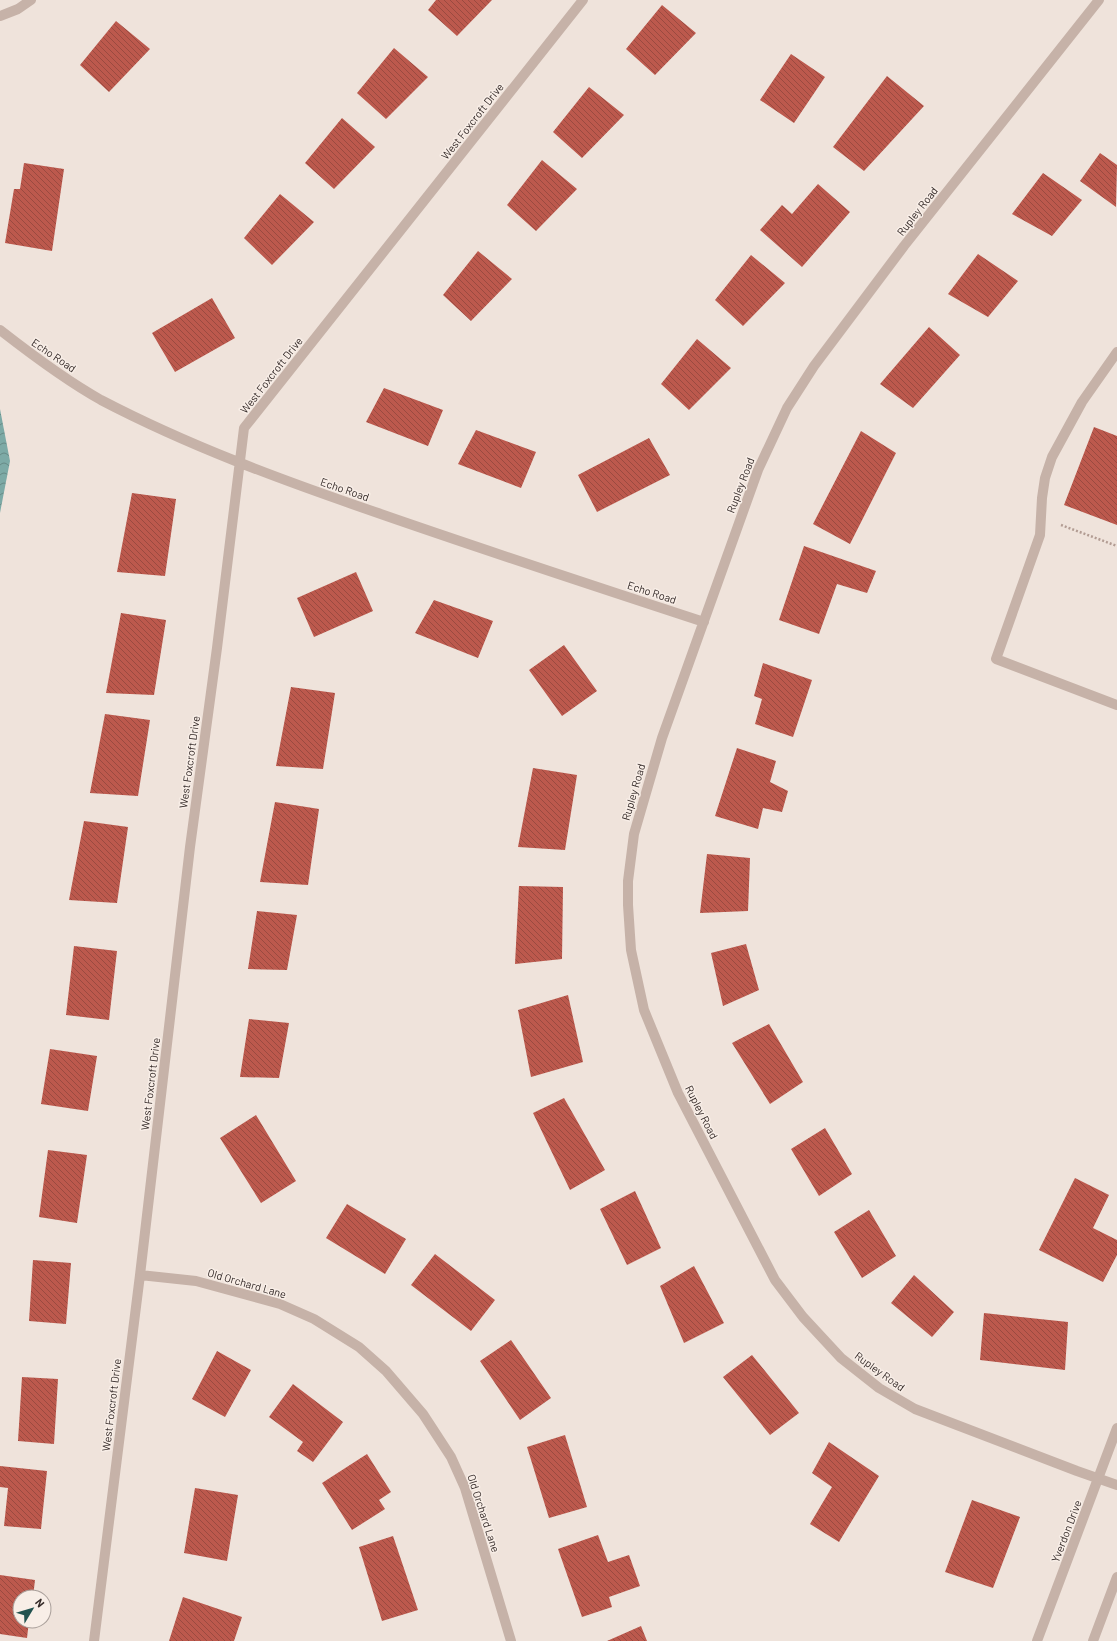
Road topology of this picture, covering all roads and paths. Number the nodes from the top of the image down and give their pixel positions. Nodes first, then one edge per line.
1 (32, 0) edge
2 (583, 0) edge
3 (1099, 0) edge
4 (0, 16) edge
5 (0, 330) edge
6 (1117, 352) edge
7 (240, 463) junction
8 (1056, 523) dead end
9 (1117, 546) edge
10 (704, 622) junction
11 (1117, 705) edge
12 (140, 1275) junction
13 (1117, 1428) edge
14 (1099, 1478) junction
15 (1117, 1485) edge
16 (1117, 1577) edge
17 (94, 1641) edge
18 (511, 1641) edge
19 (1037, 1641) edge
20 (1093, 1641) edge

1 - 4 street
2 - 7 street, West Foxcroft Drive
3 - 10 street, Rupley Road
5 - 7 street, Echo Road
6 - 11 street
7 - 10 street, Echo Road
7 - 12 street, West Foxcroft Drive
8 - 9 path
10 - 14 street, Rupley Road
12 - 17 street, West Foxcroft Drive
12 - 18 street, Old Orchard Lane
13 - 14 street, Yverdon Drive
14 - 15 street, Rupley Road
14 - 19 street, Yverdon Drive
16 - 20 street

